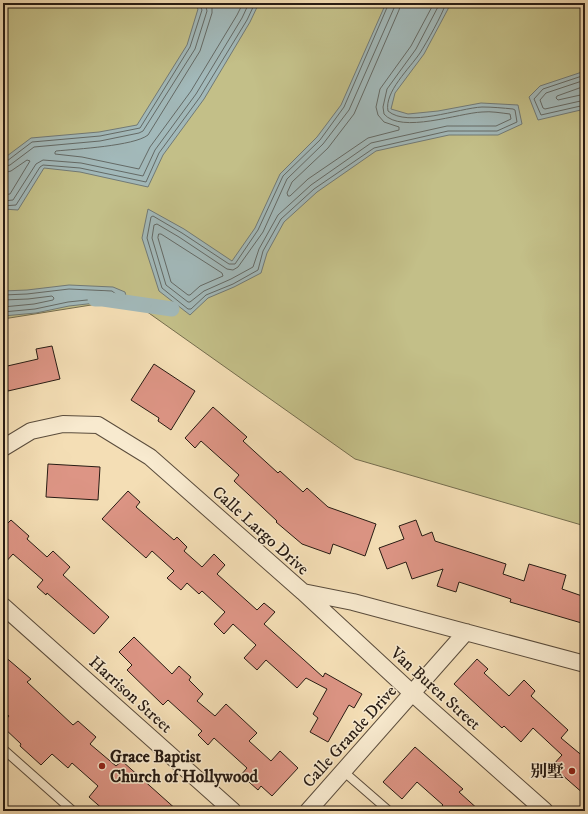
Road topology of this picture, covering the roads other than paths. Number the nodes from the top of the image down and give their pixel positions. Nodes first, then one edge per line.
1 (3, 448) edge
2 (303, 592) junction
3 (3, 606) edge
4 (466, 632) junction
5 (585, 664) edge
6 (412, 693) junction
7 (3, 749) edge
8 (343, 771) junction
9 (73, 811) edge
10 (233, 811) edge
11 (308, 811) edge
12 (389, 811) edge
13 (545, 811) edge

1 - 2 street, Calle Largo Drive
2 - 4 street, Calle Largo Drive
2 - 6 street, Van Buren Street
3 - 10 street, Harrison Street
4 - 5 street, Calle Largo Drive
4 - 6 street, Calle Grande Drive
6 - 8 street, Calle Grande Drive
6 - 13 street, Van Buren Street
7 - 9 lane
8 - 11 street, Calle Grande Drive
8 - 12 lane

